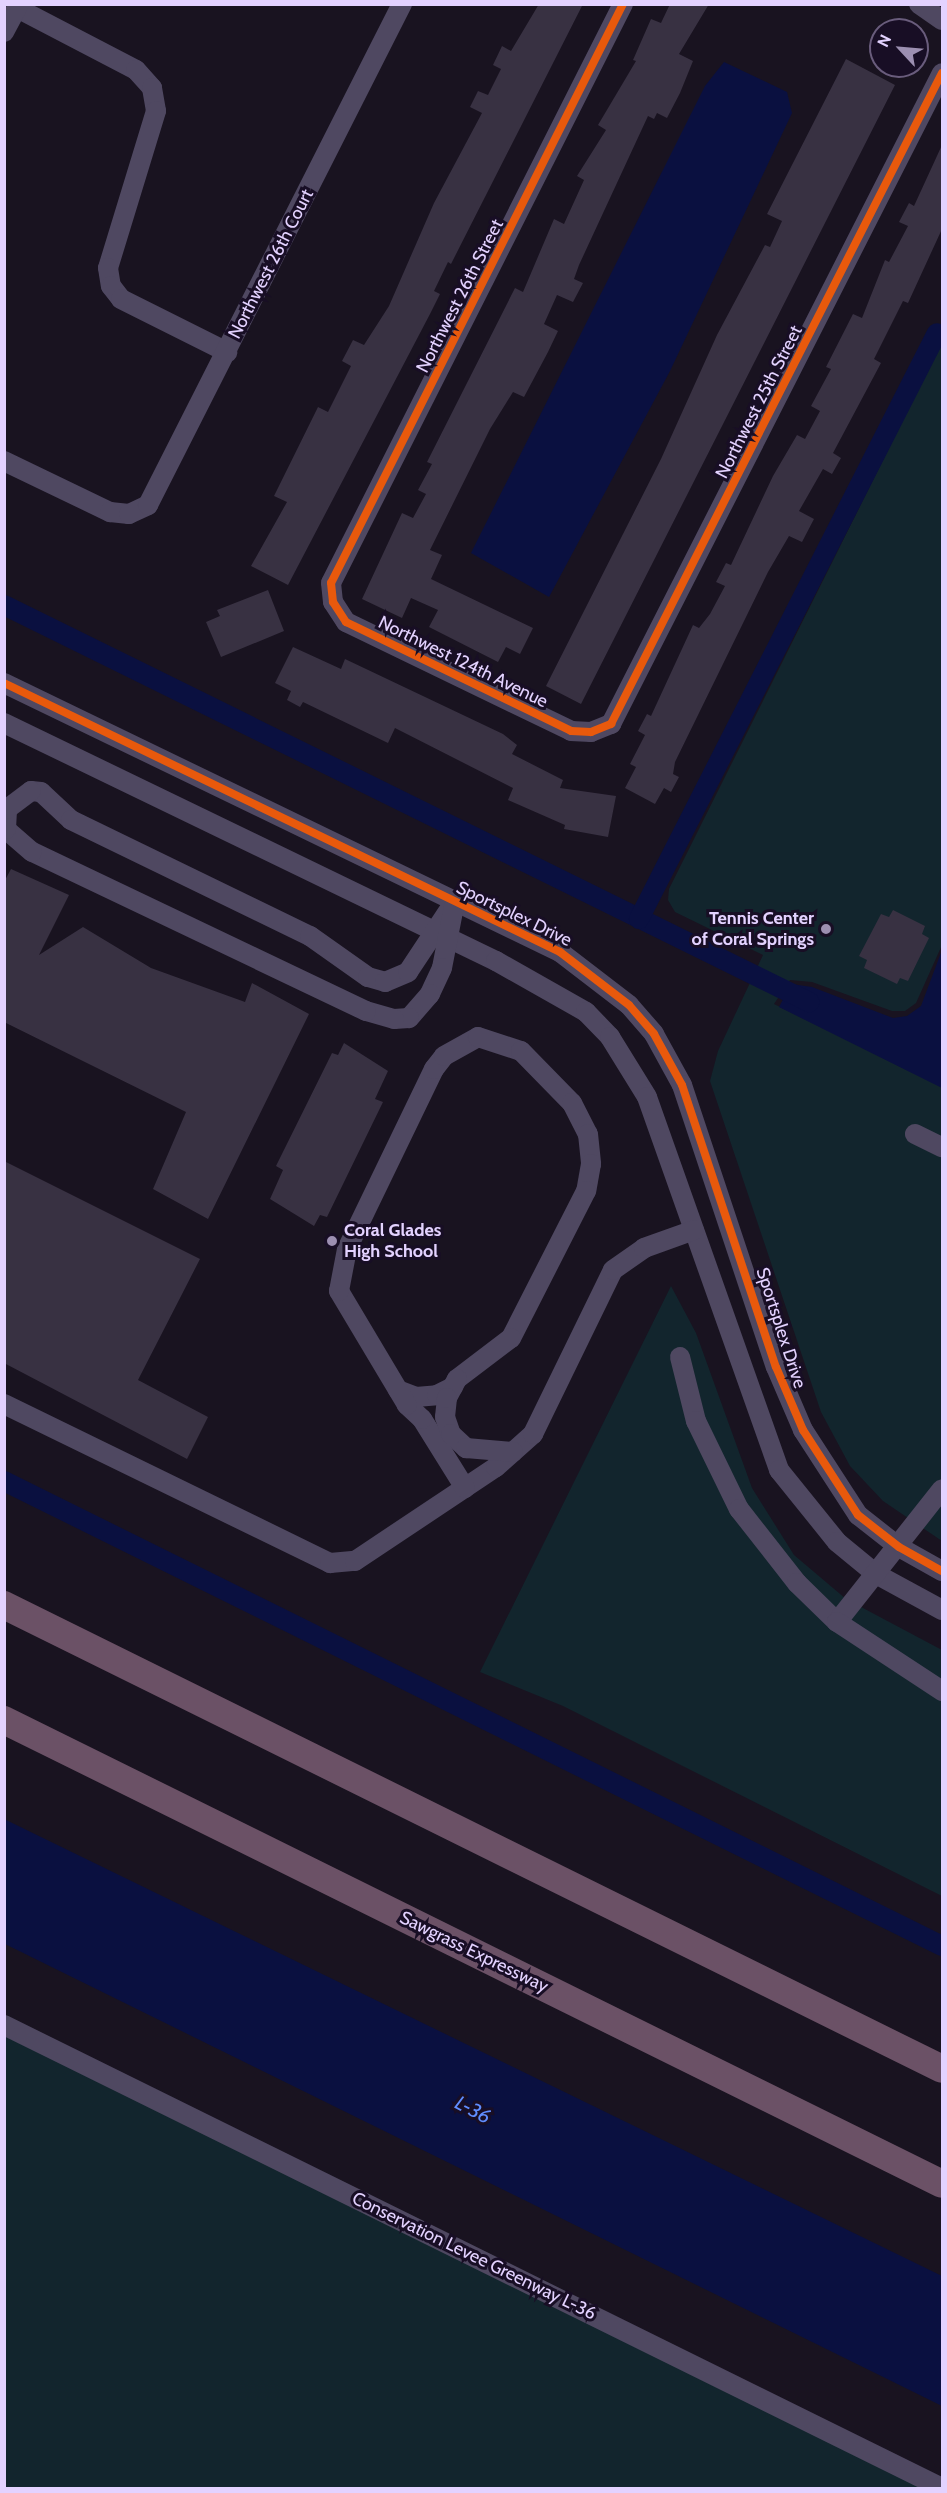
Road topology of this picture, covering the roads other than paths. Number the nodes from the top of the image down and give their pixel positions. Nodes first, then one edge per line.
1 (402, 4) edge
2 (623, 4) edge
3 (919, 4) edge
4 (18, 7) edge
5 (942, 20) edge
6 (4, 32) edge
7 (942, 73) edge
8 (227, 352) junction
9 (4, 461) edge
10 (333, 602) joint
11 (4, 683) edge
12 (4, 723) edge
13 (591, 732) joint
14 (455, 902) junction
15 (440, 935) junction
16 (915, 1134) dead end
17 (942, 1147) edge
18 (694, 1230) junction
19 (680, 1357) dead end
20 (453, 1387) junction
21 (398, 1390) junction
22 (4, 1404) edge
23 (513, 1452) junction
24 (465, 1488) junction
25 (942, 1489) edge
26 (899, 1547) junction
27 (942, 1570) edge
28 (876, 1574) junction
29 (4, 1605) edge
30 (942, 1610) edge
31 (837, 1622) junction
32 (942, 1691) edge
33 (4, 1720) edge
34 (4, 2025) edge
35 (942, 2069) edge
36 (942, 2184) edge
37 (942, 2488) edge

1 - 8 street, Northwest 26th Court
2 - 10 street, Northwest 26th Street
3 - 5 street
4 - 6 street
4 - 8 street
7 - 13 street, Northwest 25th Street
8 - 9 street, Northwest 26th Court
10 - 13 street, Northwest 124th Avenue
11 - 14 street, Sportsplex Drive
12 - 15 street
14 - 15 street
14 - 26 street, Sportsplex Drive
15 - 15 street
15 - 18 street
16 - 17 street
18 - 23 street
18 - 28 street
19 - 31 street
20 - 21 street
20 - 21 street
20 - 23 street
21 - 24 street
22 - 24 street
23 - 24 street
25 - 26 street
26 - 27 street, Sportsplex Drive
26 - 28 street
28 - 30 street
28 - 31 street
29 - 35 highway
31 - 32 street
33 - 36 highway, Sawgrass Expressway
34 - 37 street, Conservation Levee Greenway L-36

